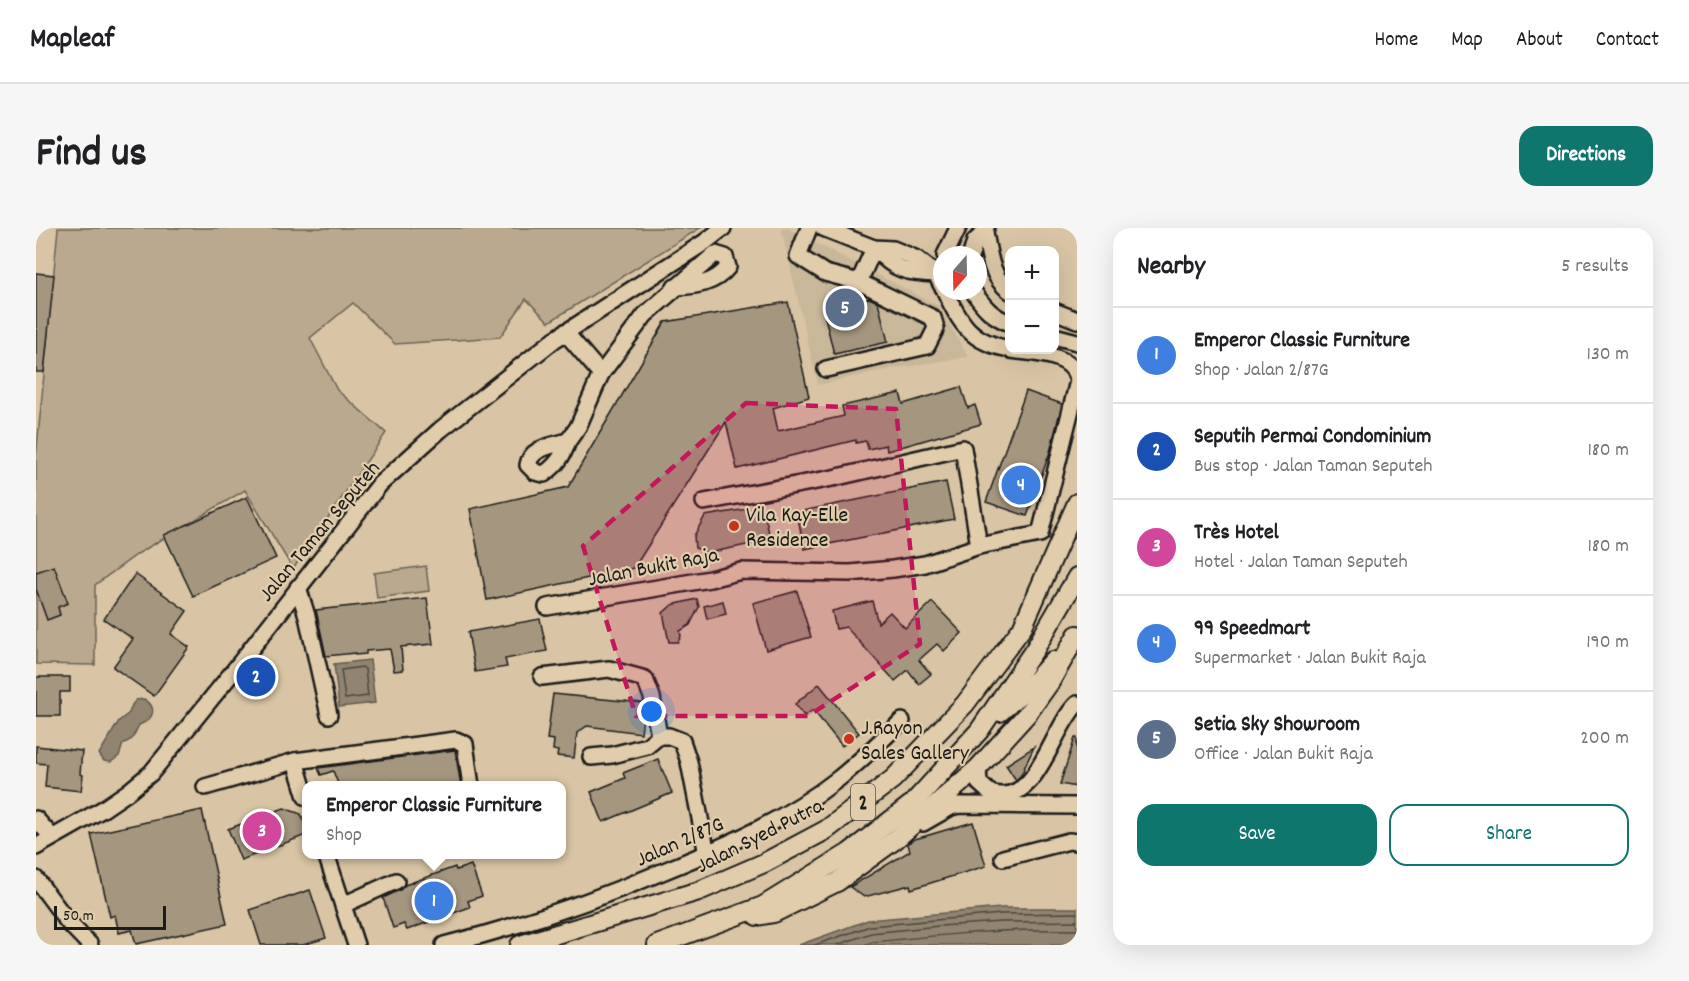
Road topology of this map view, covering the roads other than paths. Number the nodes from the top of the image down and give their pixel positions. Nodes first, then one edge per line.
1 (723, 228) edge
2 (809, 228) edge
3 (823, 228) edge
4 (958, 228) edge
5 (985, 230) edge
6 (949, 246) edge
7 (974, 246) edge
8 (874, 248) junction
9 (933, 274) edge
10 (859, 282) junction
11 (675, 287) dead end
12 (1005, 288) edge
13 (949, 300) edge
14 (979, 300) edge
15 (1005, 321) edge
16 (565, 332) junction
17 (1005, 347) edge
18 (1038, 354) edge
19 (826, 369) dead end
20 (601, 374) junction
21 (1077, 378) edge
22 (1077, 385) edge
23 (568, 441) dead end
24 (704, 502) dead end
25 (1077, 503) edge
26 (979, 546) junction
27 (1077, 577) edge
28 (298, 587) junction
29 (547, 607) dead end
30 (1077, 628) edge
31 (1077, 635) edge
32 (542, 677) dead end
33 (1077, 704) edge
34 (329, 716) dead end
35 (902, 721) dead end
36 (979, 731) junction
37 (659, 736) junction
38 (591, 756) dead end
39 (295, 761) junction
40 (978, 768) junction
41 (470, 781) edge
42 (302, 783) edge
43 (205, 788) dead end
44 (1077, 806) edge
45 (36, 819) edge
46 (52, 837) junction
47 (896, 838) junction
48 (1077, 842) edge
49 (36, 847) edge
50 (707, 854) junction
51 (1003, 858) dead end
52 (327, 859) edge
53 (36, 879) edge
54 (396, 881) dead end
55 (343, 905) junction
56 (727, 920) junction
57 (665, 944) edge
58 (90, 945) edge
59 (356, 945) edge
60 (444, 945) edge
61 (520, 945) edge

1 - 16 street, Jalan Taman Seputeh
2 - 10 street
3 - 8 street
4 - 6 street
5 - 7 street
5 - 12 street
8 - 9 street
8 - 10 street
10 - 19 street
11 - 20 street
13 - 17 street
14 - 15 street
16 - 20 street
16 - 28 street, Jalan Taman Seputeh
18 - 21 street
20 - 23 street
22 - 26 street, Jalan Bukit Raja
24 - 26 street
25 - 61 main road, Jalan Syed Putra / 2
26 - 29 street, Jalan Bukit Raja
27 - 36 main road, 2
28 - 34 street
28 - 46 street, Jalan Taman Seputeh
30 - 36 main road
31 - 40 main road
32 - 37 street
33 - 40 street
35 - 50 street, Jalan 2/87G
36 - 56 main road, 2
37 - 38 street
37 - 50 street
39 - 41 street
39 - 42 street
39 - 43 street
40 - 47 main road
44 - 47 street
45 - 46 street
46 - 49 street, Jalan Taman Seputeh
47 - 56 main road
48 - 51 street
50 - 60 street, Jalan 2/87G
52 - 55 street
53 - 58 street
54 - 55 street
55 - 59 street
56 - 57 main road, 2

